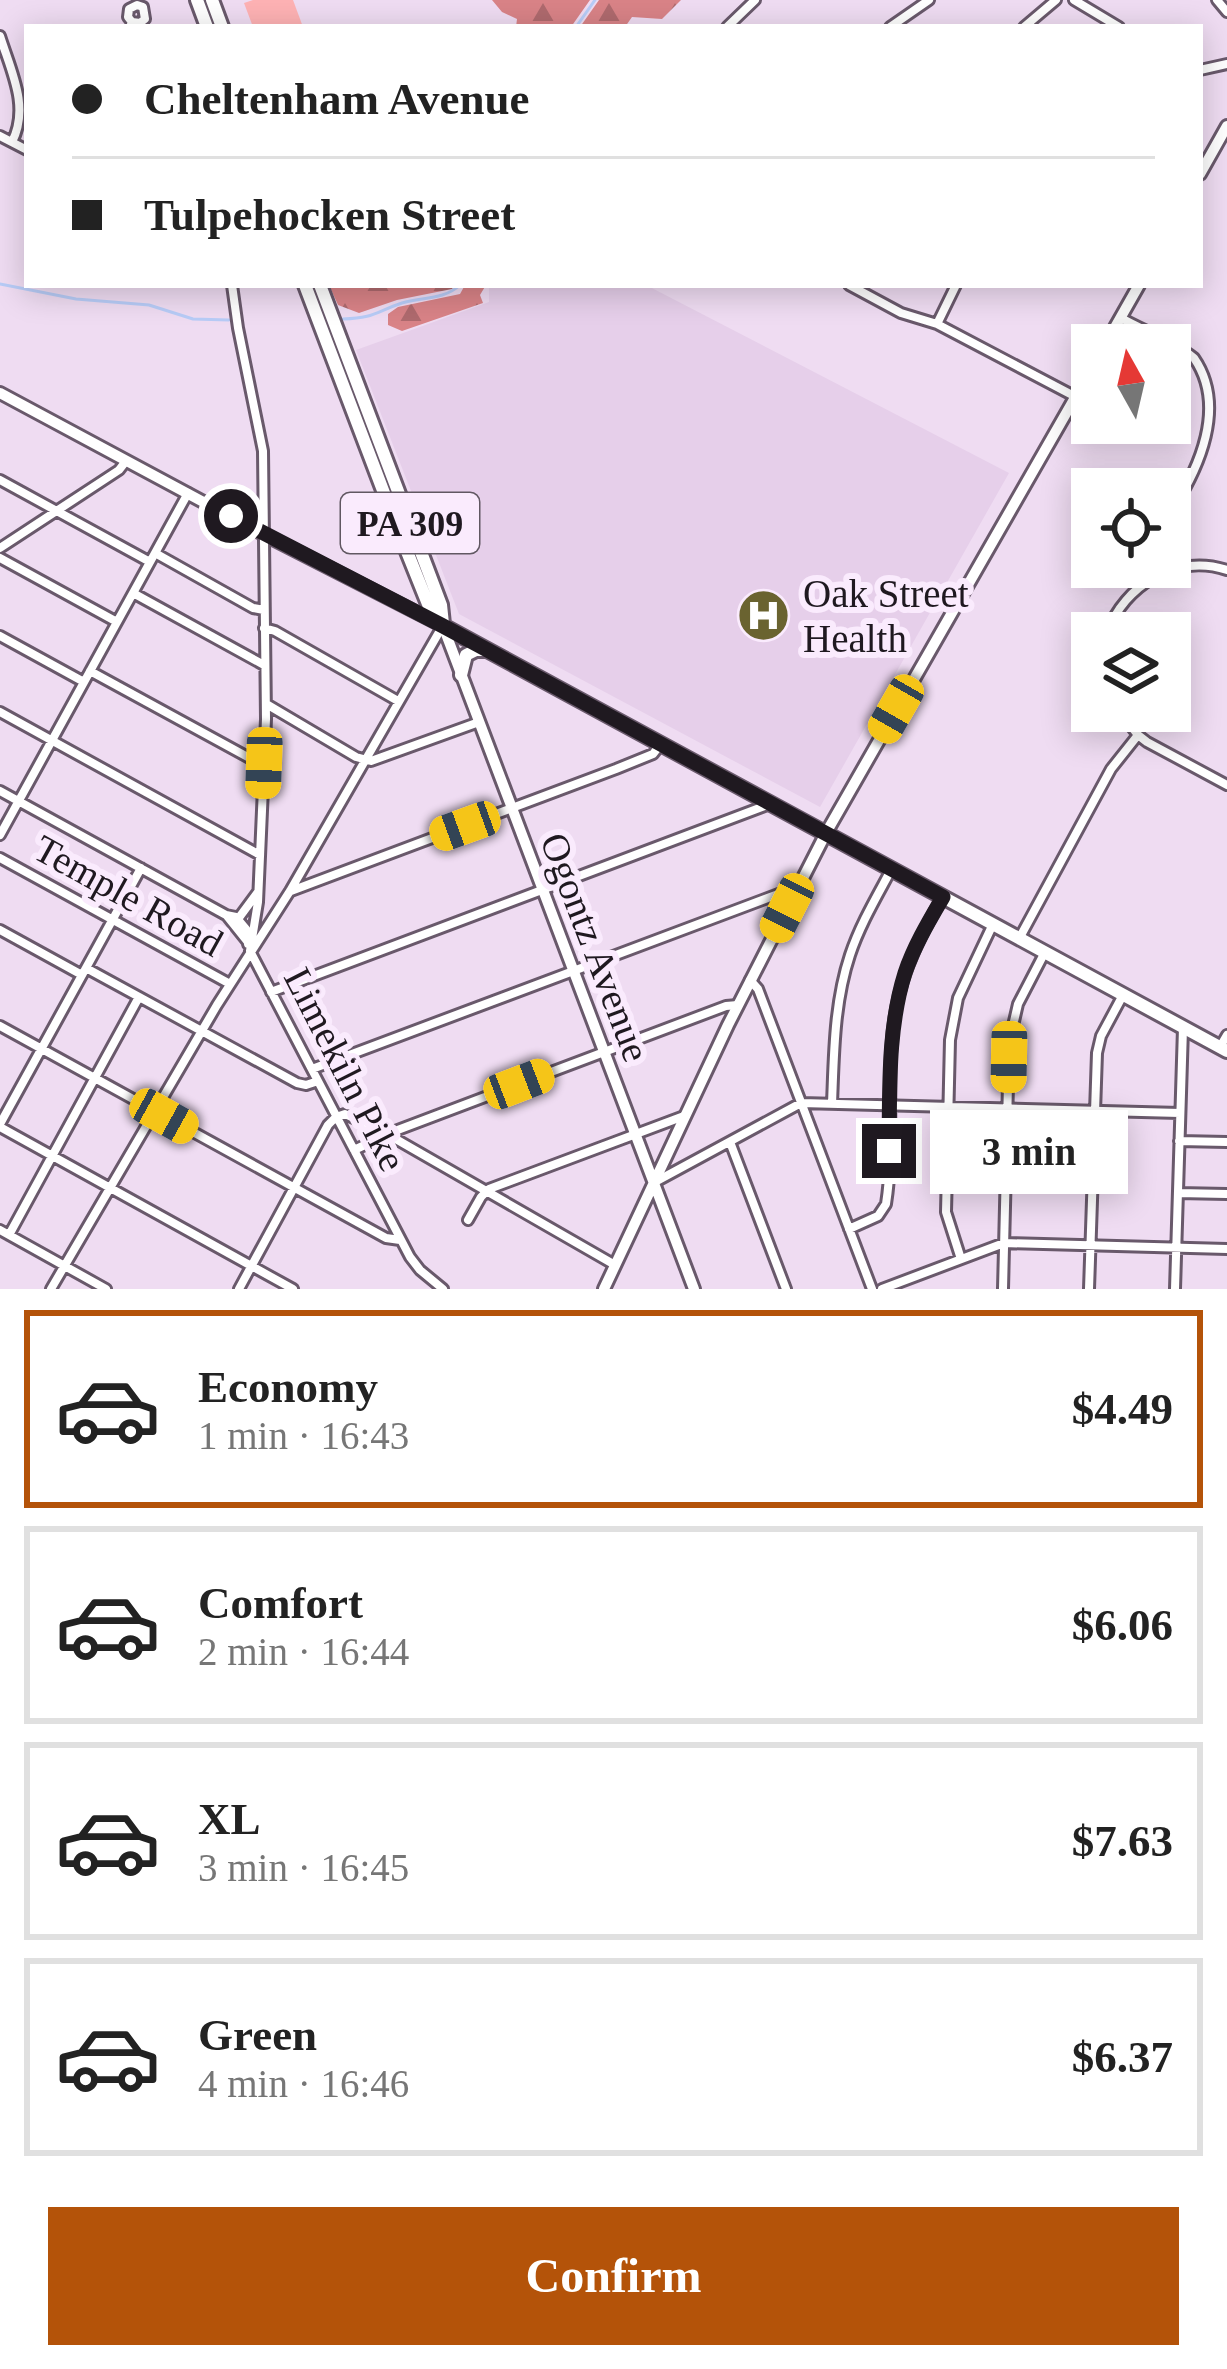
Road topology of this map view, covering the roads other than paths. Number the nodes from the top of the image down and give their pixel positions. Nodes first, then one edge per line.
1 (755, 0) edge
2 (929, 0) edge
3 (1056, 0) edge
4 (1074, 0) edge
5 (1217, 0) edge
6 (1227, 12) edge
7 (730, 24) edge
8 (894, 24) edge
9 (1028, 24) edge
10 (1114, 24) edge
11 (0, 36) edge
12 (1227, 126) edge
13 (0, 136) edge
14 (12, 142) junction
15 (24, 148) edge
16 (1203, 169) edge
17 (232, 288) edge
18 (306, 288) edge
19 (321, 288) edge
20 (854, 288) edge
21 (955, 288) edge
22 (1137, 288) edge
23 (1120, 318) junction
24 (937, 324) junction
25 (1117, 324) edge
26 (0, 393) edge
27 (1071, 394) edge
28 (1219, 400) dead end
29 (1071, 406) edge
30 (1219, 434) dead end
31 (126, 461) junction
32 (0, 480) edge
33 (1191, 481) edge
34 (188, 493) junction
35 (57, 511) junction
36 (263, 534) junction
37 (0, 548) edge
38 (0, 558) edge
39 (152, 558) junction
40 (1191, 566) edge
41 (1227, 570) edge
42 (1138, 588) edge
43 (133, 593) junction
44 (264, 610) junction
45 (1116, 612) edge
46 (117, 622) junction
47 (443, 626) junction
48 (264, 628) junction
49 (0, 636) edge
50 (488, 650) junction
51 (265, 666) junction
52 (90, 671) junction
53 (461, 675) junction
54 (84, 682) junction
55 (398, 701) junction
56 (266, 704) junction
57 (0, 712) edge
58 (479, 722) junction
59 (1136, 732) edge
60 (1138, 735) junction
61 (52, 740) junction
62 (661, 744) junction
63 (365, 760) junction
64 (264, 763) junction
65 (1227, 784) edge
66 (0, 791) edge
67 (19, 801) junction
68 (771, 803) junction
69 (512, 808) junction
70 (826, 833) junction
71 (0, 835) edge
72 (260, 855) junction
73 (0, 858) edge
74 (141, 868) junction
75 (892, 869) junction
76 (798, 886) junction
77 (543, 890) junction
78 (290, 891) junction
79 (258, 892) junction
80 (943, 897) junction
81 (226, 915) junction
82 (238, 919) junction
83 (112, 920) junction
84 (993, 924) junction
85 (0, 930) edge
86 (1019, 938) junction
87 (249, 946) junction
88 (1045, 952) junction
89 (574, 971) junction
90 (84, 972) junction
91 (750, 980) junction
92 (230, 984) junction
93 (272, 992) junction
94 (1123, 994) junction
95 (139, 997) junction
96 (738, 1005) junction
97 (0, 1026) edge
98 (1183, 1028) junction
99 (202, 1031) junction
100 (1225, 1044) edge
101 (41, 1049) junction
102 (604, 1053) junction
103 (312, 1069) junction
104 (95, 1078) junction
105 (318, 1081) junction
106 (801, 1103) junction
107 (832, 1104) junction
108 (890, 1106) junction
109 (948, 1107) junction
110 (1008, 1109) junction
111 (155, 1111) junction
112 (1095, 1111) junction
113 (1180, 1113) junction
114 (684, 1116) junction
115 (337, 1117) junction
116 (0, 1126) edge
117 (387, 1134) junction
118 (635, 1134) junction
119 (1179, 1141) junction
120 (730, 1142) junction
121 (1227, 1142) edge
122 (354, 1150) junction
123 (52, 1156) junction
124 (654, 1183) junction
125 (294, 1187) junction
126 (110, 1188) junction
127 (486, 1191) junction
128 (1178, 1193) junction
129 (1227, 1194) edge
130 (468, 1220) dead end
131 (849, 1229) junction
132 (4, 1232) edge
133 (401, 1240) junction
134 (1004, 1243) junction
135 (1090, 1245) junction
136 (1176, 1248) junction
137 (1227, 1249) edge
138 (961, 1259) junction
139 (251, 1265) junction
140 (615, 1265) junction
141 (65, 1266) junction
142 (436, 1287) edge
143 (51, 1289) edge
144 (106, 1289) edge
145 (238, 1289) edge
146 (293, 1289) edge
147 (604, 1289) edge
148 (694, 1289) edge
149 (786, 1289) edge
150 (872, 1289) edge
151 (882, 1289) edge
152 (1003, 1289) edge
153 (1089, 1289) edge
154 (1175, 1289) edge

1 - 7 street
2 - 8 street
3 - 9 street
4 - 10 street
5 - 6 street
11 - 14 street
12 - 16 main road
13 - 14 street
14 - 15 street
17 - 36 street, Limekiln Pike
18 - 47 highway, Ogontz Avenue / PA 309
19 - 47 highway, Ogontz Avenue / PA 309
20 - 24 street
21 - 24 street
22 - 23 main road
23 - 25 main road
23 - 28 street
24 - 27 street
26 - 31 main road
29 - 70 main road
30 - 33 street
31 - 34 main road
31 - 35 street
32 - 35 street
34 - 36 main road
34 - 39 street
35 - 37 street
35 - 39 street
36 - 44 street, Limekiln Pike
36 - 47 main road
38 - 46 street
39 - 43 street
39 - 44 street
40 - 41 street
42 - 45 street
43 - 46 street
43 - 51 street
44 - 48 street, Limekiln Pike
46 - 52 street
47 - 50 highway
47 - 53 main road, Ogontz Avenue
47 - 55 street
48 - 51 street, Limekiln Pike
48 - 55 street
49 - 54 street
50 - 53 highway
50 - 62 highway
51 - 56 street, Limekiln Pike
52 - 54 street
52 - 64 street
53 - 58 main road, Ogontz Avenue
54 - 61 street
55 - 63 street
56 - 63 street
56 - 64 street, Limekiln Pike
57 - 61 street
58 - 63 street
58 - 69 main road, Ogontz Avenue
59 - 60 street
60 - 65 street
60 - 86 street
61 - 67 street
61 - 72 street
62 - 68 highway
62 - 69 street
63 - 78 street
64 - 72 street, Limekiln Pike
66 - 67 street
67 - 71 street
67 - 74 street
68 - 70 highway
68 - 77 street
69 - 77 main road, Ogontz Avenue
69 - 78 street
70 - 75 highway
70 - 76 main road
72 - 79 street, Limekiln Pike
73 - 83 street, Temple Road
74 - 81 street
74 - 83 street
75 - 80 highway
75 - 107 street
76 - 89 street
76 - 91 main road
77 - 89 main road, Ogontz Avenue
77 - 93 street
78 - 87 street
79 - 82 street
79 - 87 street, Limekiln Pike
80 - 84 highway
80 - 108 street
81 - 82 street
81 - 87 street
82 - 87 street
83 - 90 street
83 - 92 street, Temple Road
84 - 86 highway
84 - 109 street
85 - 90 street
86 - 88 highway
87 - 92 street
87 - 93 street, Limekiln Pike
88 - 94 highway
88 - 110 street
89 - 102 main road, Ogontz Avenue
89 - 103 street
90 - 95 street
90 - 101 street
91 - 96 main road
91 - 106 street
92 - 99 street
93 - 103 street, Limekiln Pike
94 - 98 highway
94 - 112 street
95 - 99 street
95 - 104 street
96 - 102 street
96 - 114 main road
97 - 101 street
98 - 100 highway
98 - 113 street
99 - 105 street
99 - 111 street
101 - 104 street
101 - 116 street
102 - 117 street
102 - 118 main road, Ogontz Avenue
103 - 105 street, Limekiln Pike
104 - 111 street
104 - 123 street
105 - 115 street, Limekiln Pike
106 - 107 street
106 - 120 street
106 - 131 street
107 - 108 street
108 - 109 street
108 - 131 street
109 - 110 street
109 - 138 street
110 - 112 street
110 - 134 street
111 - 125 street
111 - 126 street
112 - 113 street
112 - 135 street
113 - 119 street
114 - 118 street
114 - 124 main road
115 - 117 street
115 - 122 street, Limekiln Pike
115 - 125 street
116 - 123 street
117 - 122 street
117 - 127 street
118 - 124 main road, Ogontz Avenue
118 - 127 street
119 - 121 street
119 - 128 street
120 - 124 street
120 - 149 street
122 - 133 street, Limekiln Pike
123 - 126 street
123 - 132 street
124 - 140 main road
124 - 148 main road, Ogontz Avenue
125 - 133 street
125 - 139 street
126 - 139 street
126 - 141 street
127 - 130 street
127 - 140 street
128 - 129 street
128 - 136 street
131 - 150 street
132 - 141 street
133 - 142 street, Limekiln Pike
134 - 135 street
134 - 138 street
134 - 152 street
135 - 136 street
135 - 153 street
136 - 137 street
136 - 154 street
138 - 151 street
139 - 145 street
139 - 146 street
140 - 147 main road
141 - 143 street
141 - 144 street

